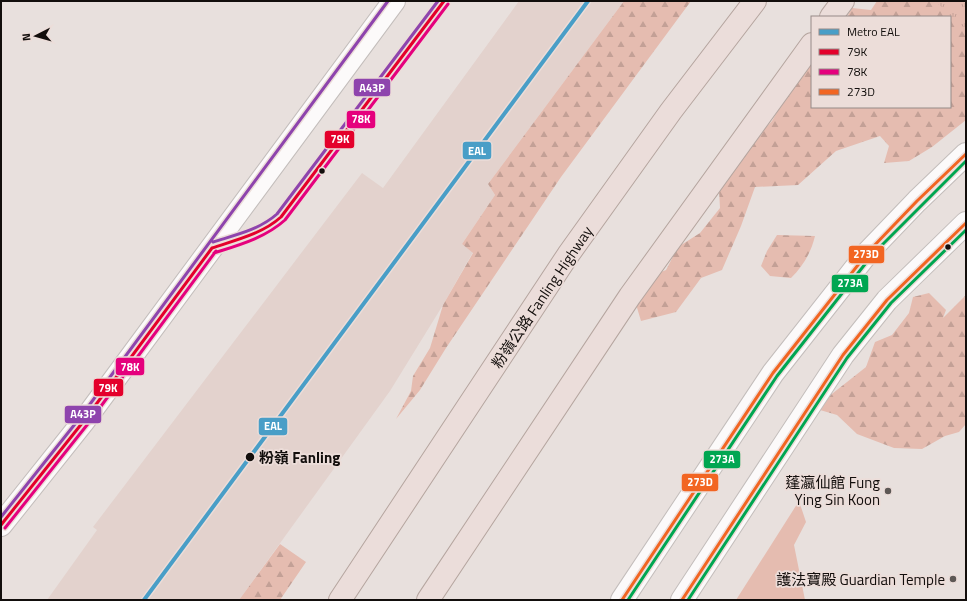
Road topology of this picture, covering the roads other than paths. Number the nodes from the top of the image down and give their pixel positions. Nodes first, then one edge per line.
1 (394, 1) edge
2 (755, 1) edge
3 (843, 1) edge
4 (832, 16) edge
5 (811, 45) edge
6 (966, 154) edge
7 (966, 223) edge
8 (1, 525) edge
9 (340, 600) edge
10 (428, 600) edge
11 (622, 600) edge
12 (682, 600) edge

1 - 8 main road
2 - 9 highway, 粉嶺公路 Fanling Highway
3 - 4 highway
5 - 10 highway
6 - 11 main road
7 - 12 main road

